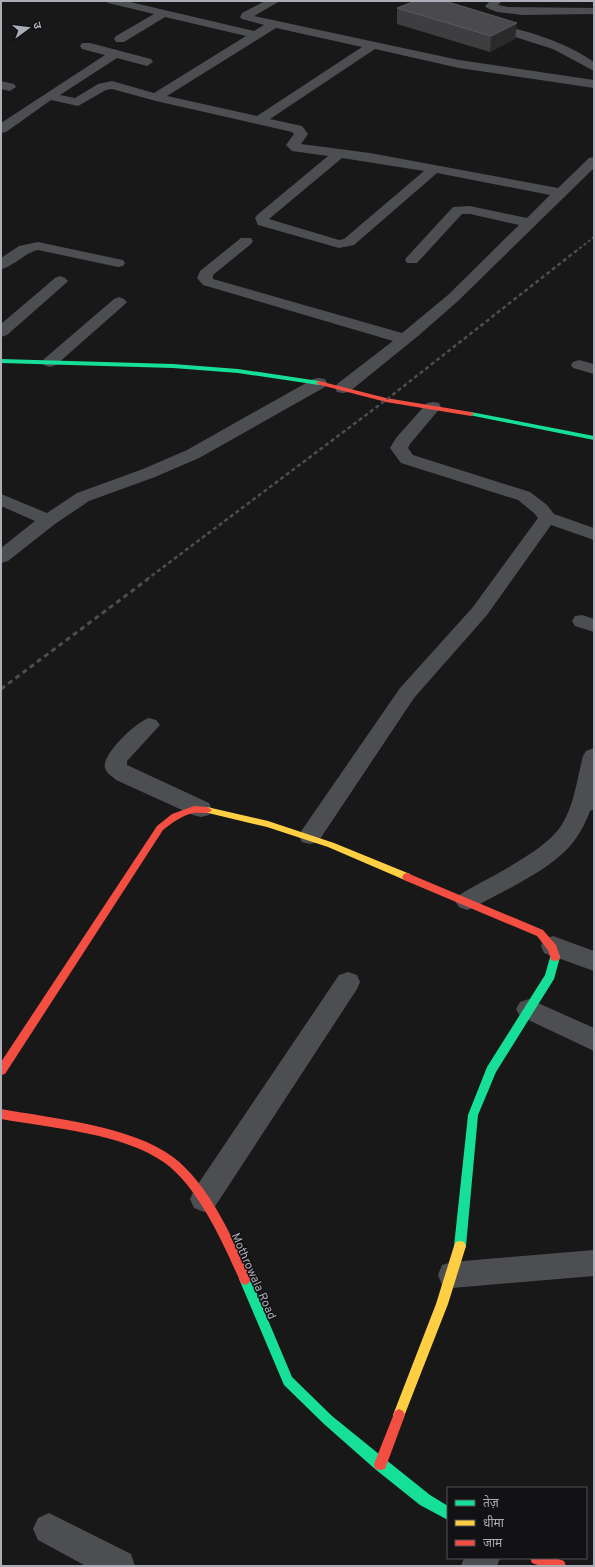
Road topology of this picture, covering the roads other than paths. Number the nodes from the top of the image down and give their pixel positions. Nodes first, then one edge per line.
1 (112, 1) edge
2 (496, 1) edge
3 (265, 2) edge
4 (594, 11) edge
5 (164, 13) junction
6 (476, 22) edge
7 (274, 24) junction
8 (255, 35) junction
9 (120, 39) dead end
10 (373, 45) junction
11 (86, 46) dead end
12 (115, 54) junction
13 (147, 62) dead end
14 (594, 67) edge
15 (594, 84) edge
16 (49, 96) junction
17 (156, 97) junction
18 (258, 121) junction
19 (1, 129) edge
20 (339, 154) junction
21 (594, 161) edge
22 (434, 169) junction
23 (594, 174) edge
24 (577, 177) junction
25 (559, 192) junction
26 (530, 224) junction
27 (246, 241) dead end
28 (412, 260) dead end
29 (118, 263) dead end
30 (1, 265) edge
31 (60, 281) dead end
32 (119, 302) dead end
33 (1, 332) edge
34 (404, 339) junction
35 (1, 361) edge
36 (50, 362) junction
37 (319, 383) junction
38 (343, 388) junction
39 (433, 407) junction
40 (594, 438) edge
41 (1, 499) edge
42 (547, 518) junction
43 (48, 520) junction
44 (594, 534) edge
45 (1, 557) edge
46 (149, 725) dead end
47 (594, 756) edge
48 (587, 803) edge
49 (201, 809) junction
50 (310, 836) junction
51 (467, 901) junction
52 (553, 946) junction
53 (594, 962) edge
54 (348, 982) dead end
55 (529, 1009) junction
56 (594, 1040) edge
57 (1, 1071) edge
58 (2, 1117) edge
59 (204, 1199) junction
60 (594, 1263) edge
61 (452, 1275) junction
62 (380, 1464) junction
63 (447, 1512) edge
64 (49, 1530) dead end
65 (540, 1559) edge
66 (119, 1566) edge
67 (559, 1566) edge

1 - 5 street
2 - 4 street
3 - 7 street
5 - 8 street
5 - 9 street
6 - 14 street
7 - 8 street
7 - 10 street
8 - 17 street
10 - 15 street
10 - 18 street
11 - 12 street
12 - 13 street
12 - 16 street
16 - 17 street
16 - 19 street
17 - 18 street
18 - 20 street
20 - 22 street
20 - 22 street
21 - 24 street
22 - 25 street
23 - 24 street
24 - 25 street
25 - 26 street
26 - 28 street
26 - 34 street
27 - 34 street
29 - 30 street
31 - 33 street
32 - 36 street
34 - 38 street
35 - 36 street
36 - 37 street
37 - 38 street
37 - 43 street
38 - 39 street
39 - 40 street
39 - 42 street
41 - 43 street
42 - 44 street
42 - 50 street
43 - 45 street
46 - 49 street
47 - 48 street
48 - 51 street
49 - 50 street
49 - 57 street
50 - 51 street
51 - 52 street
52 - 53 street
52 - 55 street
54 - 59 street
55 - 56 street
55 - 61 street
58 - 59 street, Mothrowala Road
59 - 62 street, Mothrowala Road
60 - 61 street
61 - 62 street
62 - 63 street, Mothrowala Road
64 - 66 street
65 - 67 street

